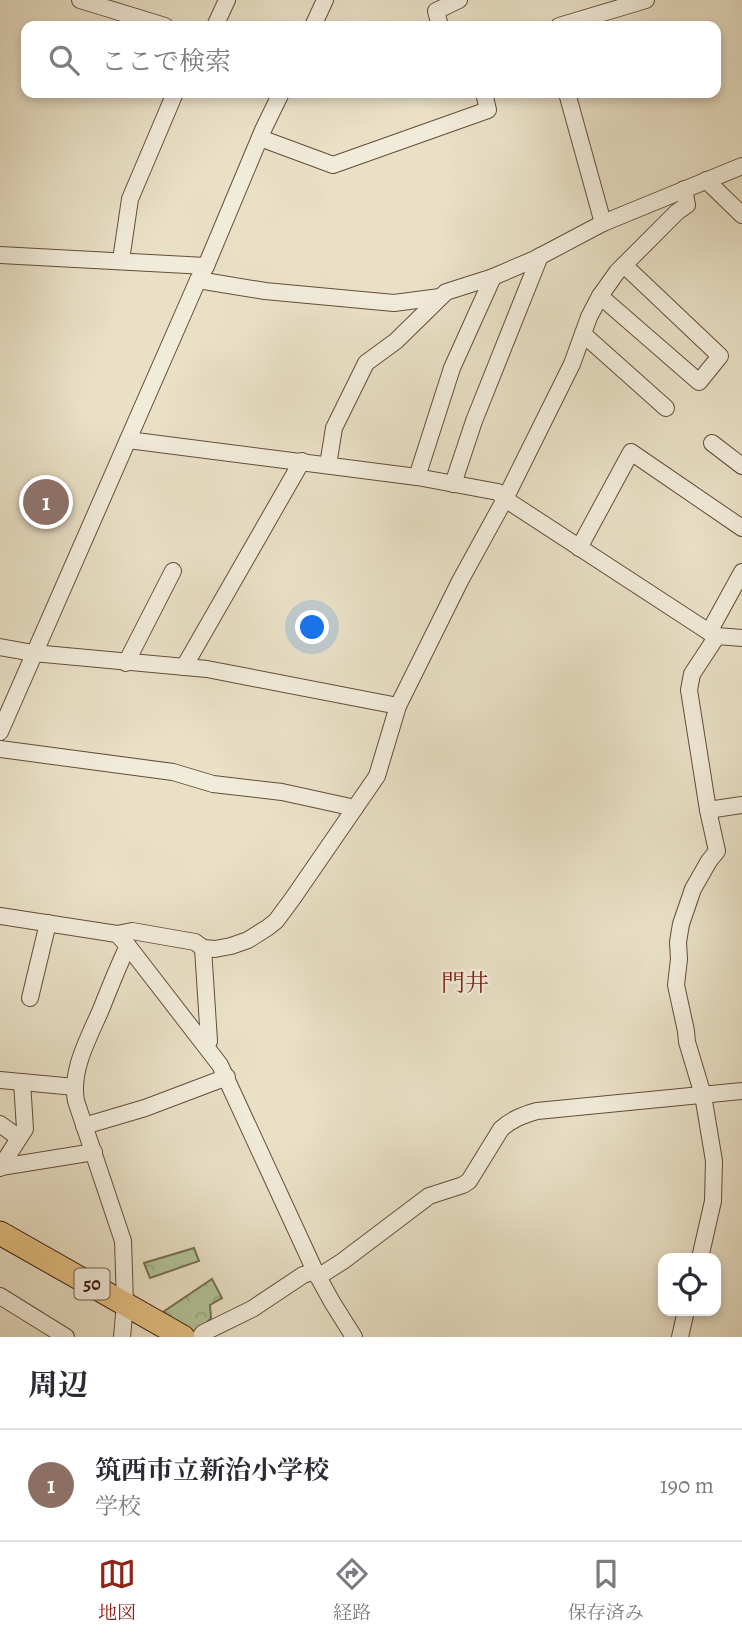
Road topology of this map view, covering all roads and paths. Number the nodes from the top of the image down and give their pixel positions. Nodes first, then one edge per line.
1 (80, 0) edge
2 (227, 0) edge
3 (325, 0) edge
4 (459, 0) edge
5 (646, 0) edge
6 (149, 21) edge
7 (217, 21) edge
8 (315, 21) edge
9 (439, 21) edge
10 (576, 21) edge
11 (173, 98) edge
12 (279, 98) edge
13 (485, 98) edge
14 (568, 98) edge
15 (260, 138) junction
16 (742, 166) edge
17 (706, 180) junction
18 (684, 189) junction
19 (742, 215) edge
20 (603, 223) junction
21 (0, 255) edge
22 (540, 256) junction
23 (121, 260) junction
24 (624, 265) junction
25 (202, 273) junction
26 (493, 277) junction
27 (600, 296) junction
28 (440, 297) junction
29 (583, 334) junction
30 (666, 408) dead end
31 (128, 440) junction
32 (712, 443) dead end
33 (302, 461) junction
34 (328, 464) junction
35 (742, 466) edge
36 (417, 477) junction
37 (453, 484) junction
38 (505, 499) junction
39 (742, 528) edge
40 (579, 548) junction
41 (173, 571) dead end
42 (742, 572) edge
43 (713, 634) junction
44 (742, 638) edge
45 (0, 647) edge
46 (33, 653) junction
47 (126, 663) junction
48 (184, 667) junction
49 (398, 706) junction
50 (0, 732) edge
51 (0, 749) edge
52 (742, 806) edge
53 (355, 808) junction
54 (708, 810) junction
55 (0, 916) edge
56 (48, 923) junction
57 (117, 934) junction
58 (128, 946) junction
59 (204, 948) junction
60 (30, 998) dead end
61 (205, 1043) junction
62 (227, 1077) junction
63 (0, 1080) edge
64 (22, 1082) junction
65 (75, 1087) junction
66 (742, 1091) edge
67 (704, 1095) junction
68 (0, 1124) edge
69 (84, 1126) junction
70 (19, 1138) junction
71 (93, 1153) junction
72 (1, 1168) edge
73 (0, 1233) edge
74 (701, 1253) edge
75 (316, 1274) junction
76 (0, 1296) edge
77 (125, 1303) junction
78 (685, 1316) edge
79 (66, 1337) edge
80 (122, 1337) edge
81 (183, 1337) edge
82 (200, 1337) edge
83 (354, 1337) edge
84 (680, 1337) edge

1 - 6 street
2 - 7 street
3 - 8 street
4 - 9 street
5 - 10 street
11 - 23 street
12 - 15 street
13 - 15 street
14 - 20 street
15 - 25 street
16 - 17 street
17 - 18 street
17 - 19 street
18 - 20 street
18 - 24 street
20 - 22 street
21 - 23 street
22 - 26 street
22 - 37 street
23 - 25 street
24 - 27 street
24 - 27 street
25 - 28 street
25 - 31 street
26 - 28 street
26 - 36 street
27 - 29 street
28 - 34 street
29 - 30 street
29 - 38 street
31 - 33 street
31 - 46 street
32 - 35 street
33 - 34 street
33 - 48 street
34 - 36 street
36 - 37 street
37 - 38 street
38 - 40 street
38 - 49 street
39 - 40 street
40 - 43 street
41 - 47 street
42 - 43 street
43 - 44 street
43 - 54 street
45 - 46 street
46 - 47 street
46 - 50 street
47 - 48 street
48 - 49 street
49 - 53 street
51 - 53 street
52 - 54 street
53 - 59 street
54 - 67 street
55 - 56 street
56 - 57 street
56 - 60 street
57 - 58 street
57 - 59 street
58 - 61 street
58 - 65 street
59 - 61 street
61 - 62 street
62 - 69 street
62 - 75 street
63 - 64 street
64 - 65 street
64 - 70 street
65 - 69 street
66 - 67 street
67 - 74 street
67 - 75 street
68 - 70 street
69 - 71 street
70 - 72 street
71 - 72 street
71 - 77 street
73 - 77 highway, 50
75 - 82 street
75 - 83 street
76 - 79 street
77 - 80 street
77 - 81 highway, 50
78 - 84 street

